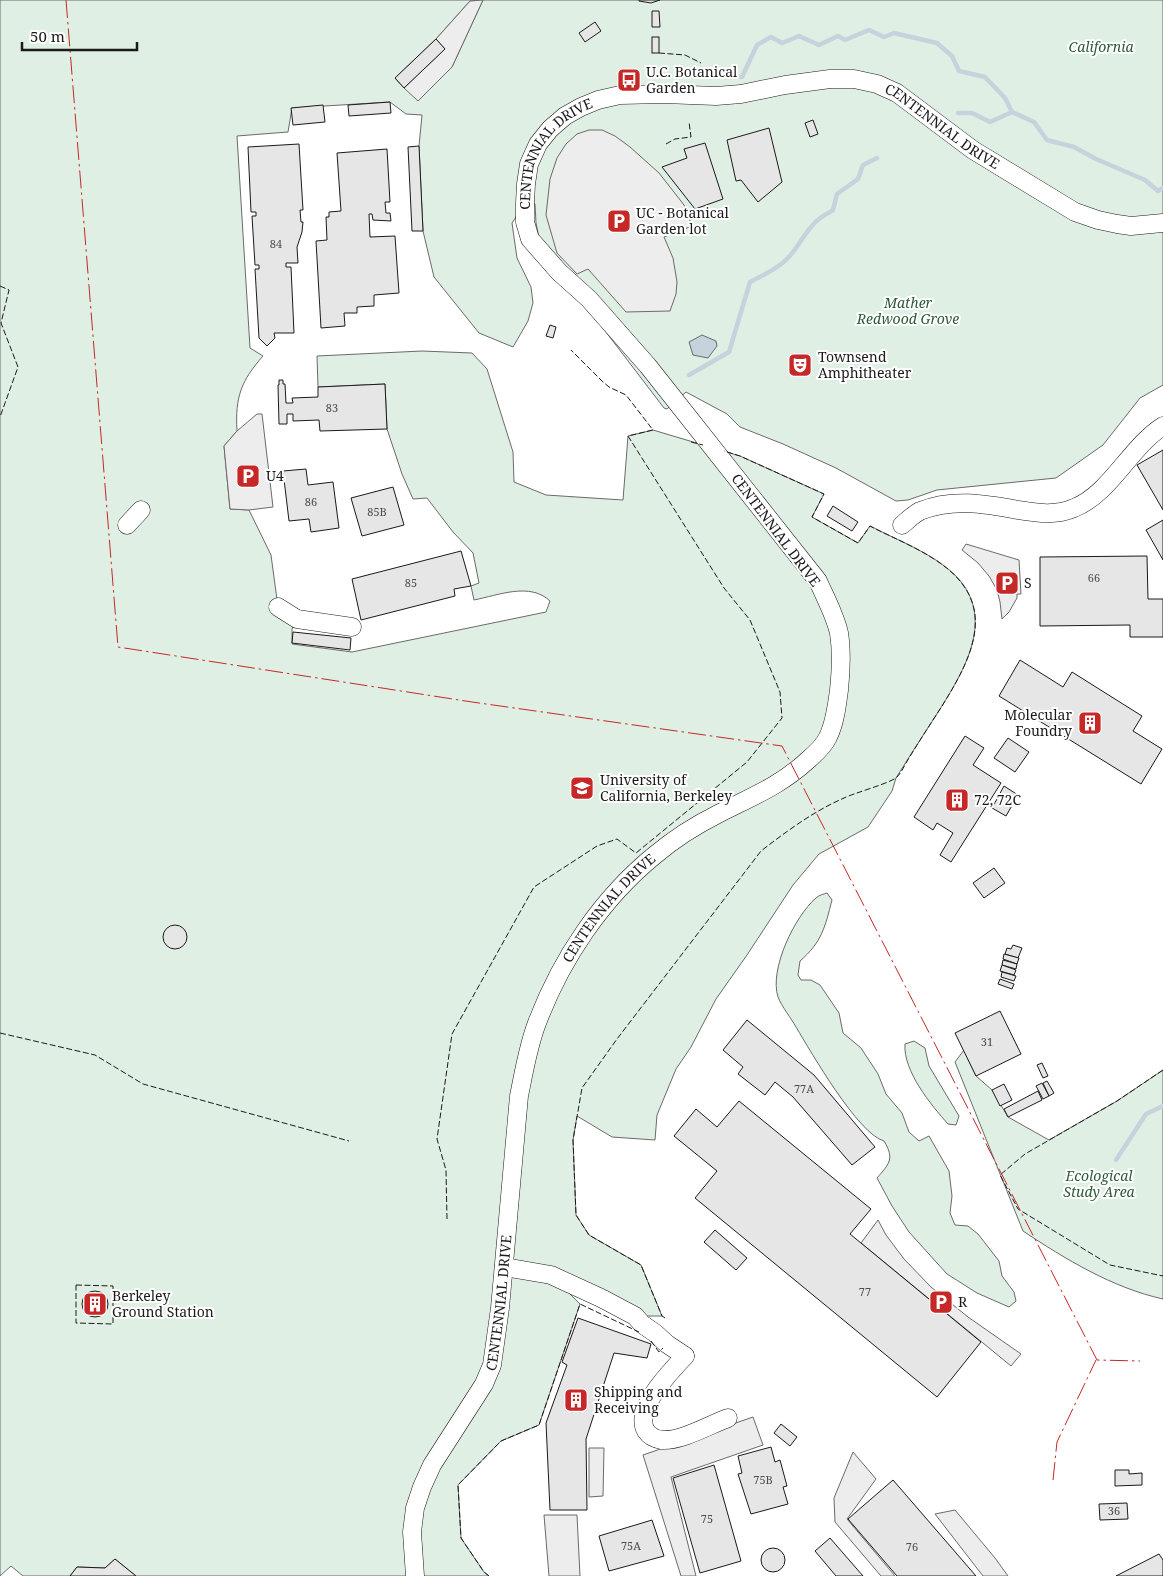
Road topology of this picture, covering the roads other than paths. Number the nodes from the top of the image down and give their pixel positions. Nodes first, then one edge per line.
1 (1163, 223) edge
2 (1163, 426) edge
3 (141, 510) dead end
4 (128, 525) dead end
5 (902, 525) dead end
6 (278, 607) dead end
7 (352, 627) dead end
8 (504, 1267) junction
9 (728, 1418) dead end
10 (415, 1576) edge

1 - 8 street, CENTENNIAL DRIVE
2 - 5 street
3 - 4 street
6 - 7 street
8 - 9 street
8 - 10 street, CENTENNIAL DRIVE

